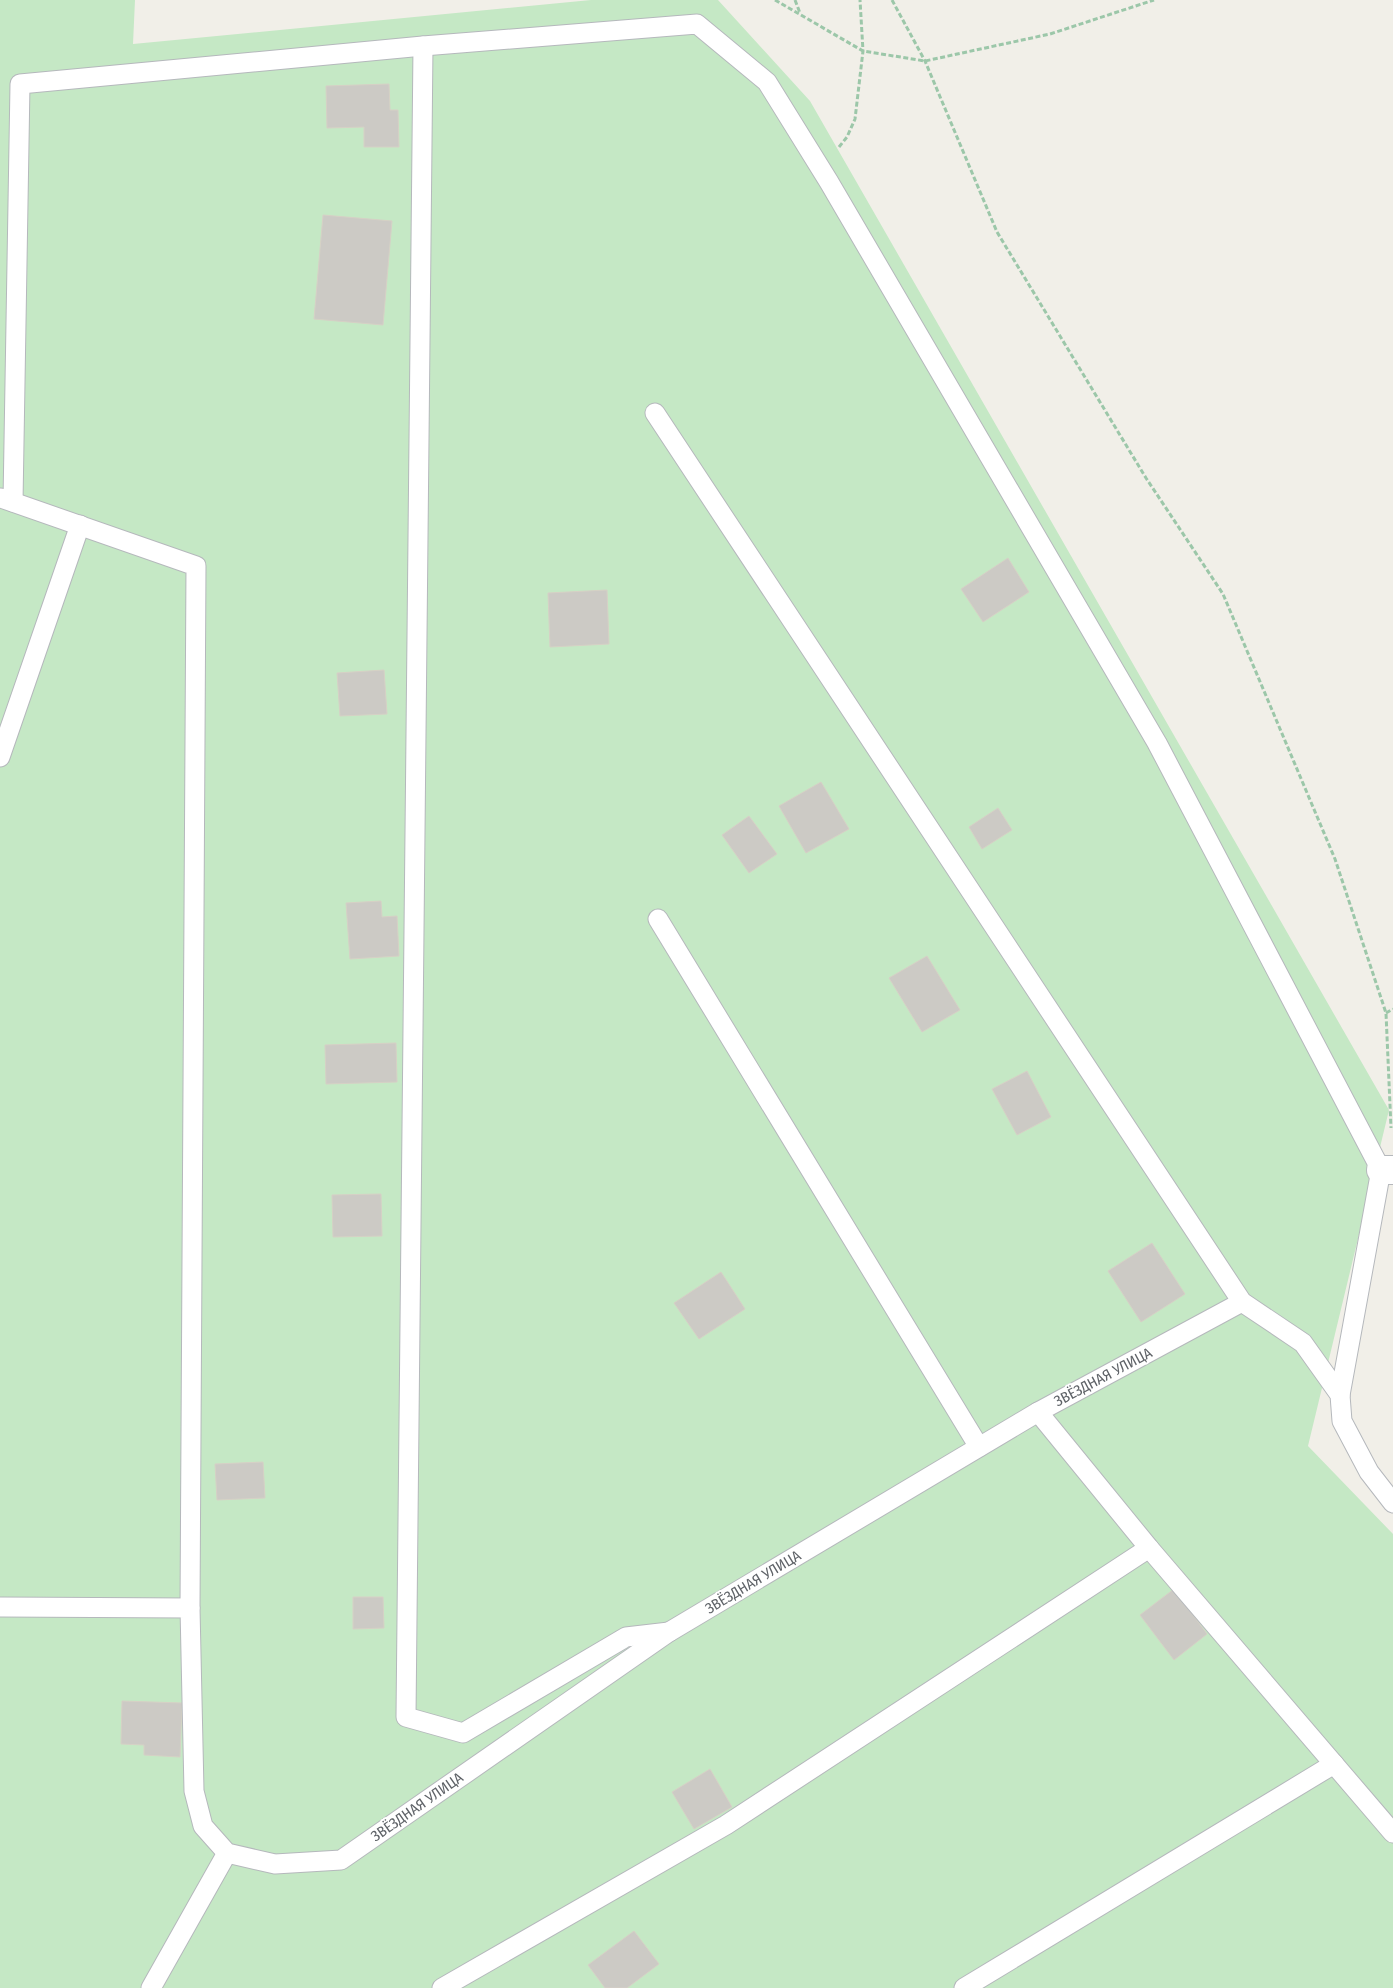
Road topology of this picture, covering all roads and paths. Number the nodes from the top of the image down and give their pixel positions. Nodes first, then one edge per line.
1 (775, 0) edge
2 (794, 0) edge
3 (860, 0) edge
4 (892, 0) edge
5 (1154, 0) edge
6 (800, 14) junction
7 (423, 46) junction
8 (863, 51) junction
9 (925, 61) junction
10 (829, 182) junction
11 (655, 413) dead end
12 (6, 500) edge
13 (80, 525) junction
14 (0, 757) edge
15 (658, 919) dead end
16 (1393, 1009) edge
17 (1386, 1013) junction
18 (1387, 1170) edge
19 (1242, 1302) junction
20 (1340, 1395) junction
21 (1038, 1412) junction
22 (980, 1447) junction
23 (1393, 1503) edge
24 (1149, 1548) junction
25 (0, 1607) edge
26 (190, 1608) junction
27 (669, 1632) junction
28 (1334, 1764) junction
29 (1393, 1833) edge
30 (227, 1853) junction
31 (151, 1988) edge
32 (442, 1988) edge
33 (964, 1988) edge

1 - 6 path
2 - 6 path
3 - 8 path
4 - 9 path
5 - 9 path
6 - 8 path
7 - 10 lane
7 - 12 lane
7 - 27 lane
8 - 9 path
8 - 10 path
9 - 17 path
10 - 18 lane
11 - 19 lane
12 - 13 lane
13 - 14 lane
13 - 26 lane
15 - 22 lane
16 - 17 path
17 - 18 path
18 - 20 lane
19 - 20 lane
19 - 21 lane, ЗВЁЗДНАЯ УЛИЦА
20 - 23 lane
21 - 22 lane, ЗВЁЗДНАЯ УЛИЦА
21 - 24 lane
22 - 27 lane, ЗВЁЗДНАЯ УЛИЦА
24 - 28 lane
24 - 32 lane
25 - 26 lane
26 - 30 lane
27 - 30 lane, ЗВЁЗДНАЯ УЛИЦА
28 - 29 lane
28 - 33 lane
30 - 31 lane

